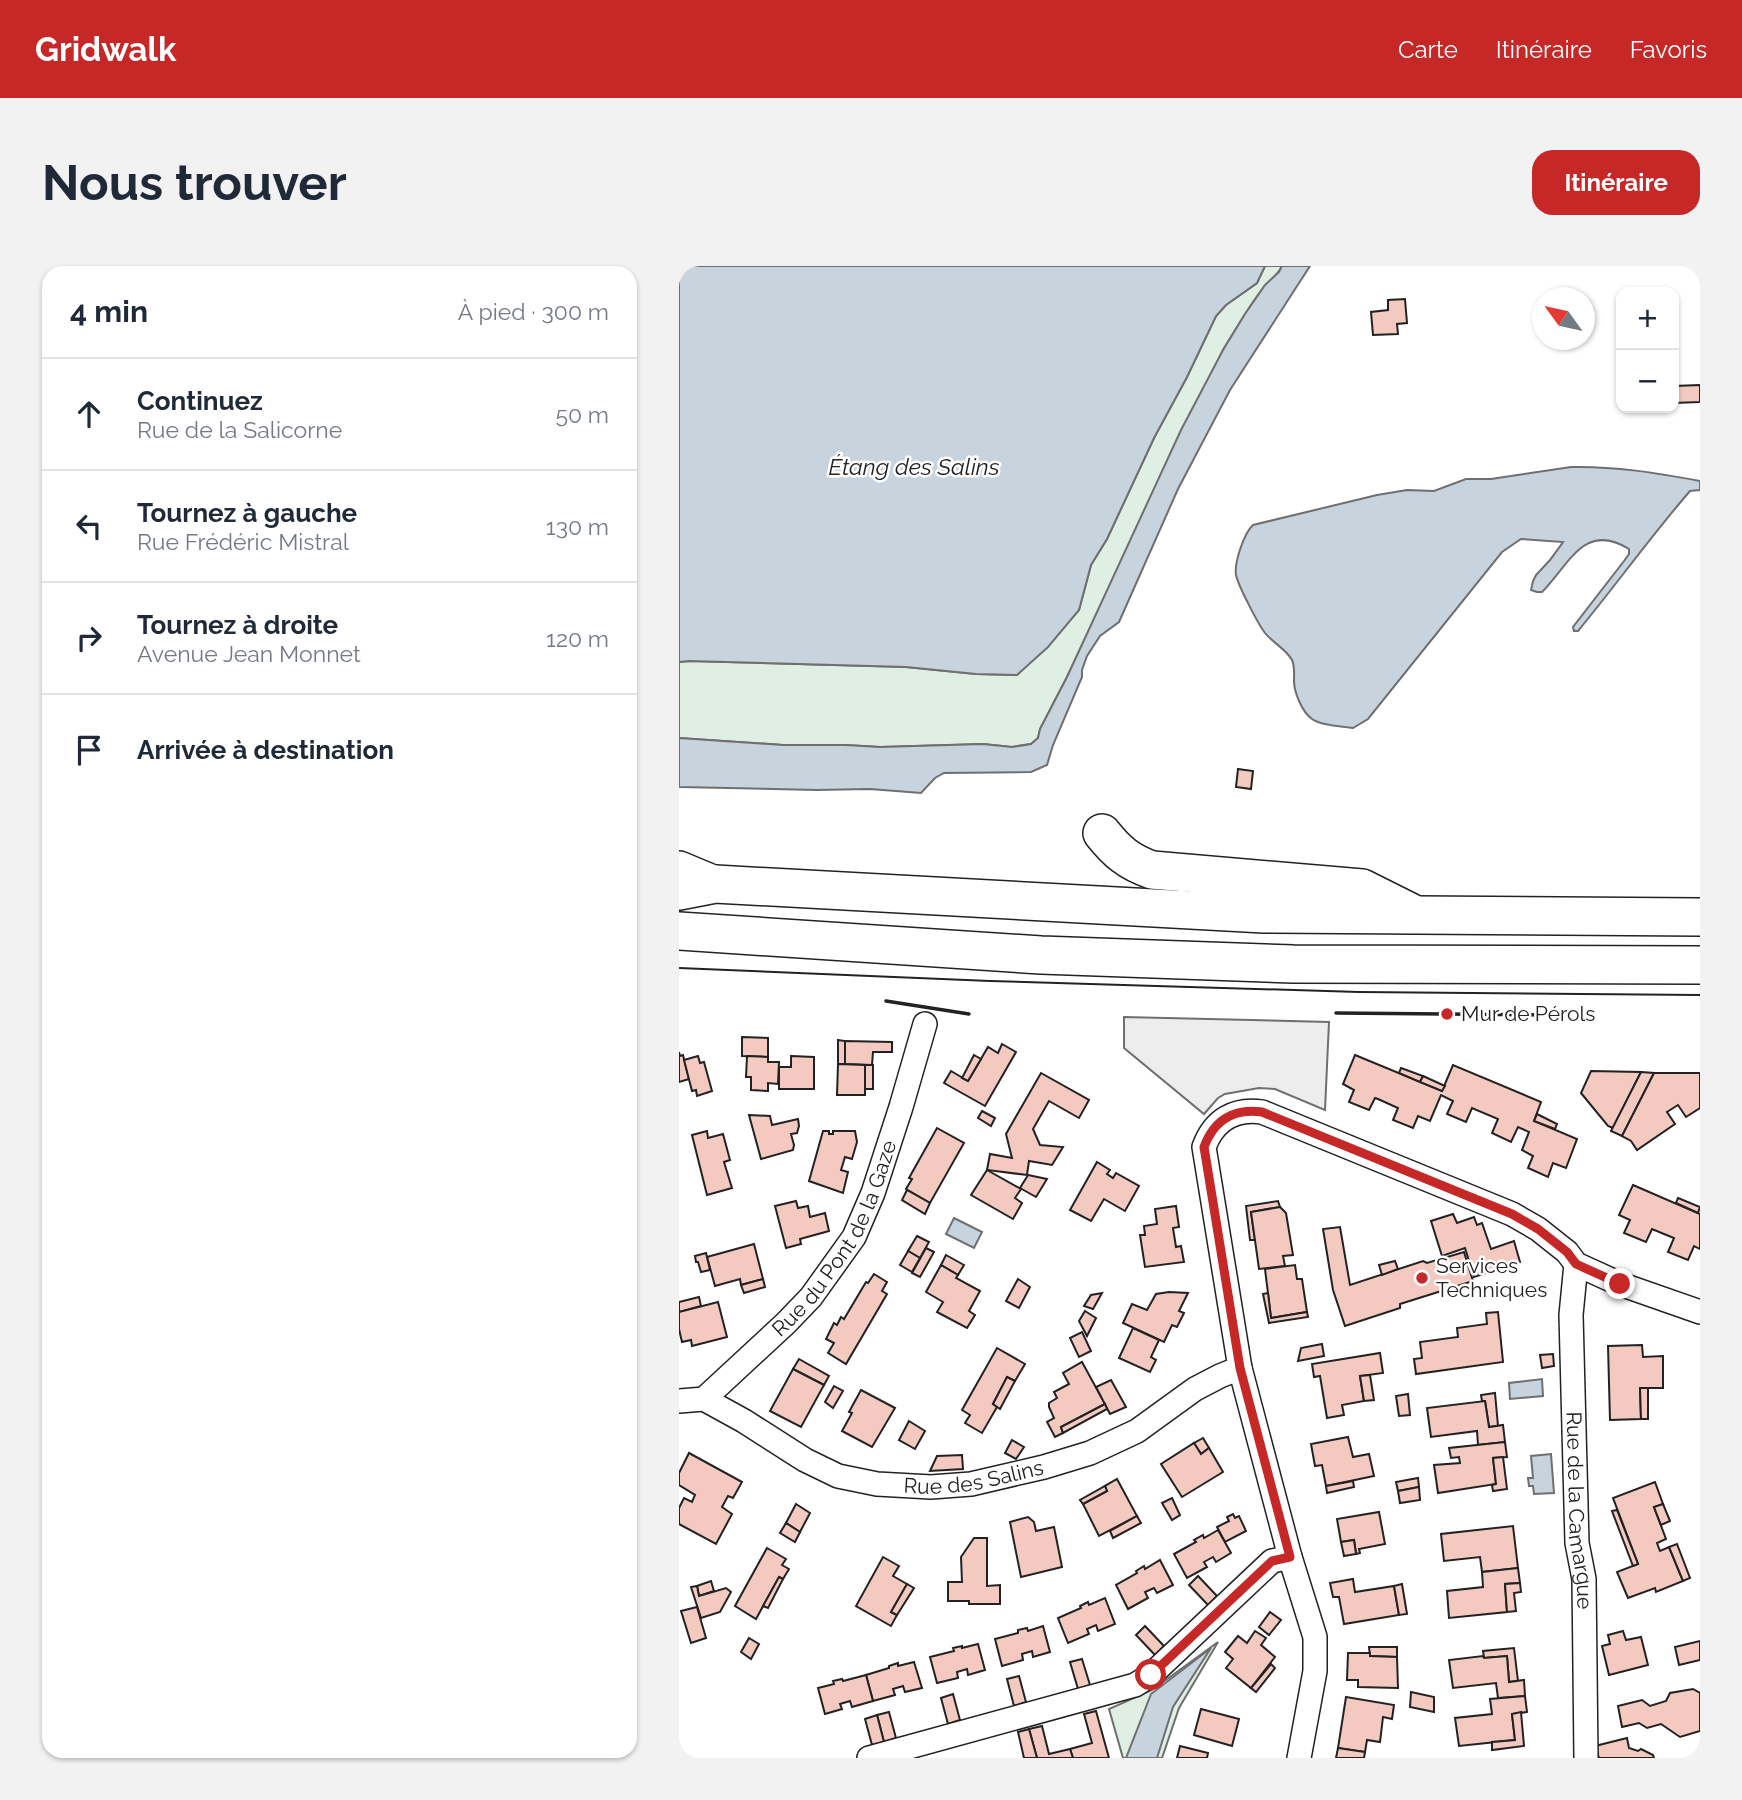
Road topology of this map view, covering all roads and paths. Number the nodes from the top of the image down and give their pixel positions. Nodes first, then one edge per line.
1 (1102, 833) dead end
2 (679, 869) edge
3 (715, 884) junction
4 (679, 891) edge
5 (1417, 916) junction
6 (1700, 917) edge
7 (680, 932) edge
8 (1700, 965) edge
9 (925, 1024) dead end
10 (1576, 1264) junction
11 (1700, 1312) edge
12 (1240, 1368) junction
13 (704, 1399) junction
14 (679, 1401) edge
15 (1290, 1557) junction
16 (869, 1758) edge
17 (1299, 1758) edge
18 (1586, 1758) edge

1 - 5 highway
2 - 3 main road
3 - 4 highway
3 - 5 highway
5 - 6 highway
7 - 8 highway
9 - 13 street, Rue du Pont de la Gaze
10 - 11 street
10 - 12 street
10 - 18 street, Rue de la Camargue
12 - 13 street, Rue des Salins
12 - 15 street
13 - 14 street
15 - 16 street
15 - 17 street

